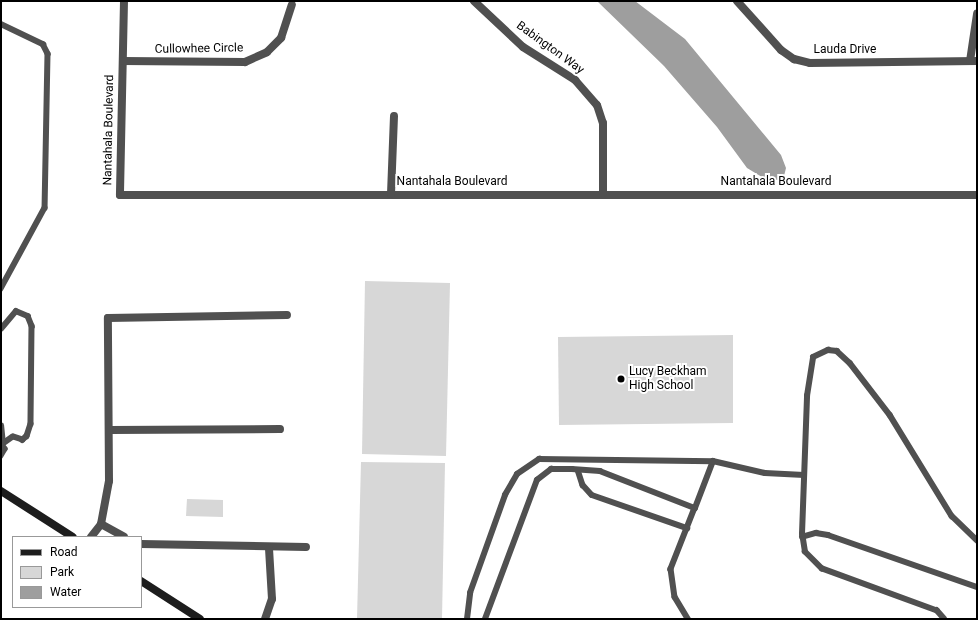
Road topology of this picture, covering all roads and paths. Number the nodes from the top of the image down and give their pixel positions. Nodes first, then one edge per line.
1 (124, 1) edge
2 (474, 1) edge
3 (737, 1) edge
4 (292, 5) dead end
5 (977, 14) edge
6 (1, 24) edge
7 (123, 61) junction
8 (973, 61) edge
9 (394, 116) dead end
10 (603, 193) junction
11 (391, 194) junction
12 (977, 195) edge
13 (1, 289) edge
14 (287, 316) dead end
15 (1, 329) edge
16 (1, 426) edge
17 (280, 429) dead end
18 (110, 430) junction
19 (2, 444) edge
20 (1, 456) edge
21 (713, 461) junction
22 (578, 470) junction
23 (804, 475) junction
24 (1, 491) edge
25 (695, 508) junction
26 (101, 524) junction
27 (687, 528) junction
28 (71, 536) edge
29 (92, 536) edge
30 (122, 536) edge
31 (802, 537) junction
32 (977, 540) edge
33 (142, 544) edge
34 (306, 547) dead end
35 (268, 548) junction
36 (142, 582) edge
37 (977, 587) edge
38 (197, 618) edge
39 (265, 619) edge
40 (467, 619) edge
41 (485, 619) edge
42 (688, 619) edge
43 (944, 619) edge

1 - 7 street, Nantahala Boulevard
2 - 10 street, Babington Way
3 - 8 street, Lauda Drive
4 - 7 street, Cullowhee Circle
5 - 8 street
6 - 13 lane
7 - 11 street, Nantahala Boulevard
9 - 11 street
10 - 11 street, Nantahala Boulevard
10 - 12 street, Nantahala Boulevard
14 - 18 street
15 - 19 lane
16 - 19 lane
17 - 18 street
18 - 26 street
19 - 20 lane
21 - 23 lane
21 - 25 lane
21 - 40 lane
22 - 25 lane
22 - 27 lane
22 - 41 lane
23 - 31 lane
23 - 32 lane
24 - 28 main road
25 - 27 lane
26 - 29 street
26 - 30 street
27 - 42 lane
31 - 37 lane
31 - 43 lane
33 - 35 street
34 - 35 street
35 - 39 street
36 - 38 main road

